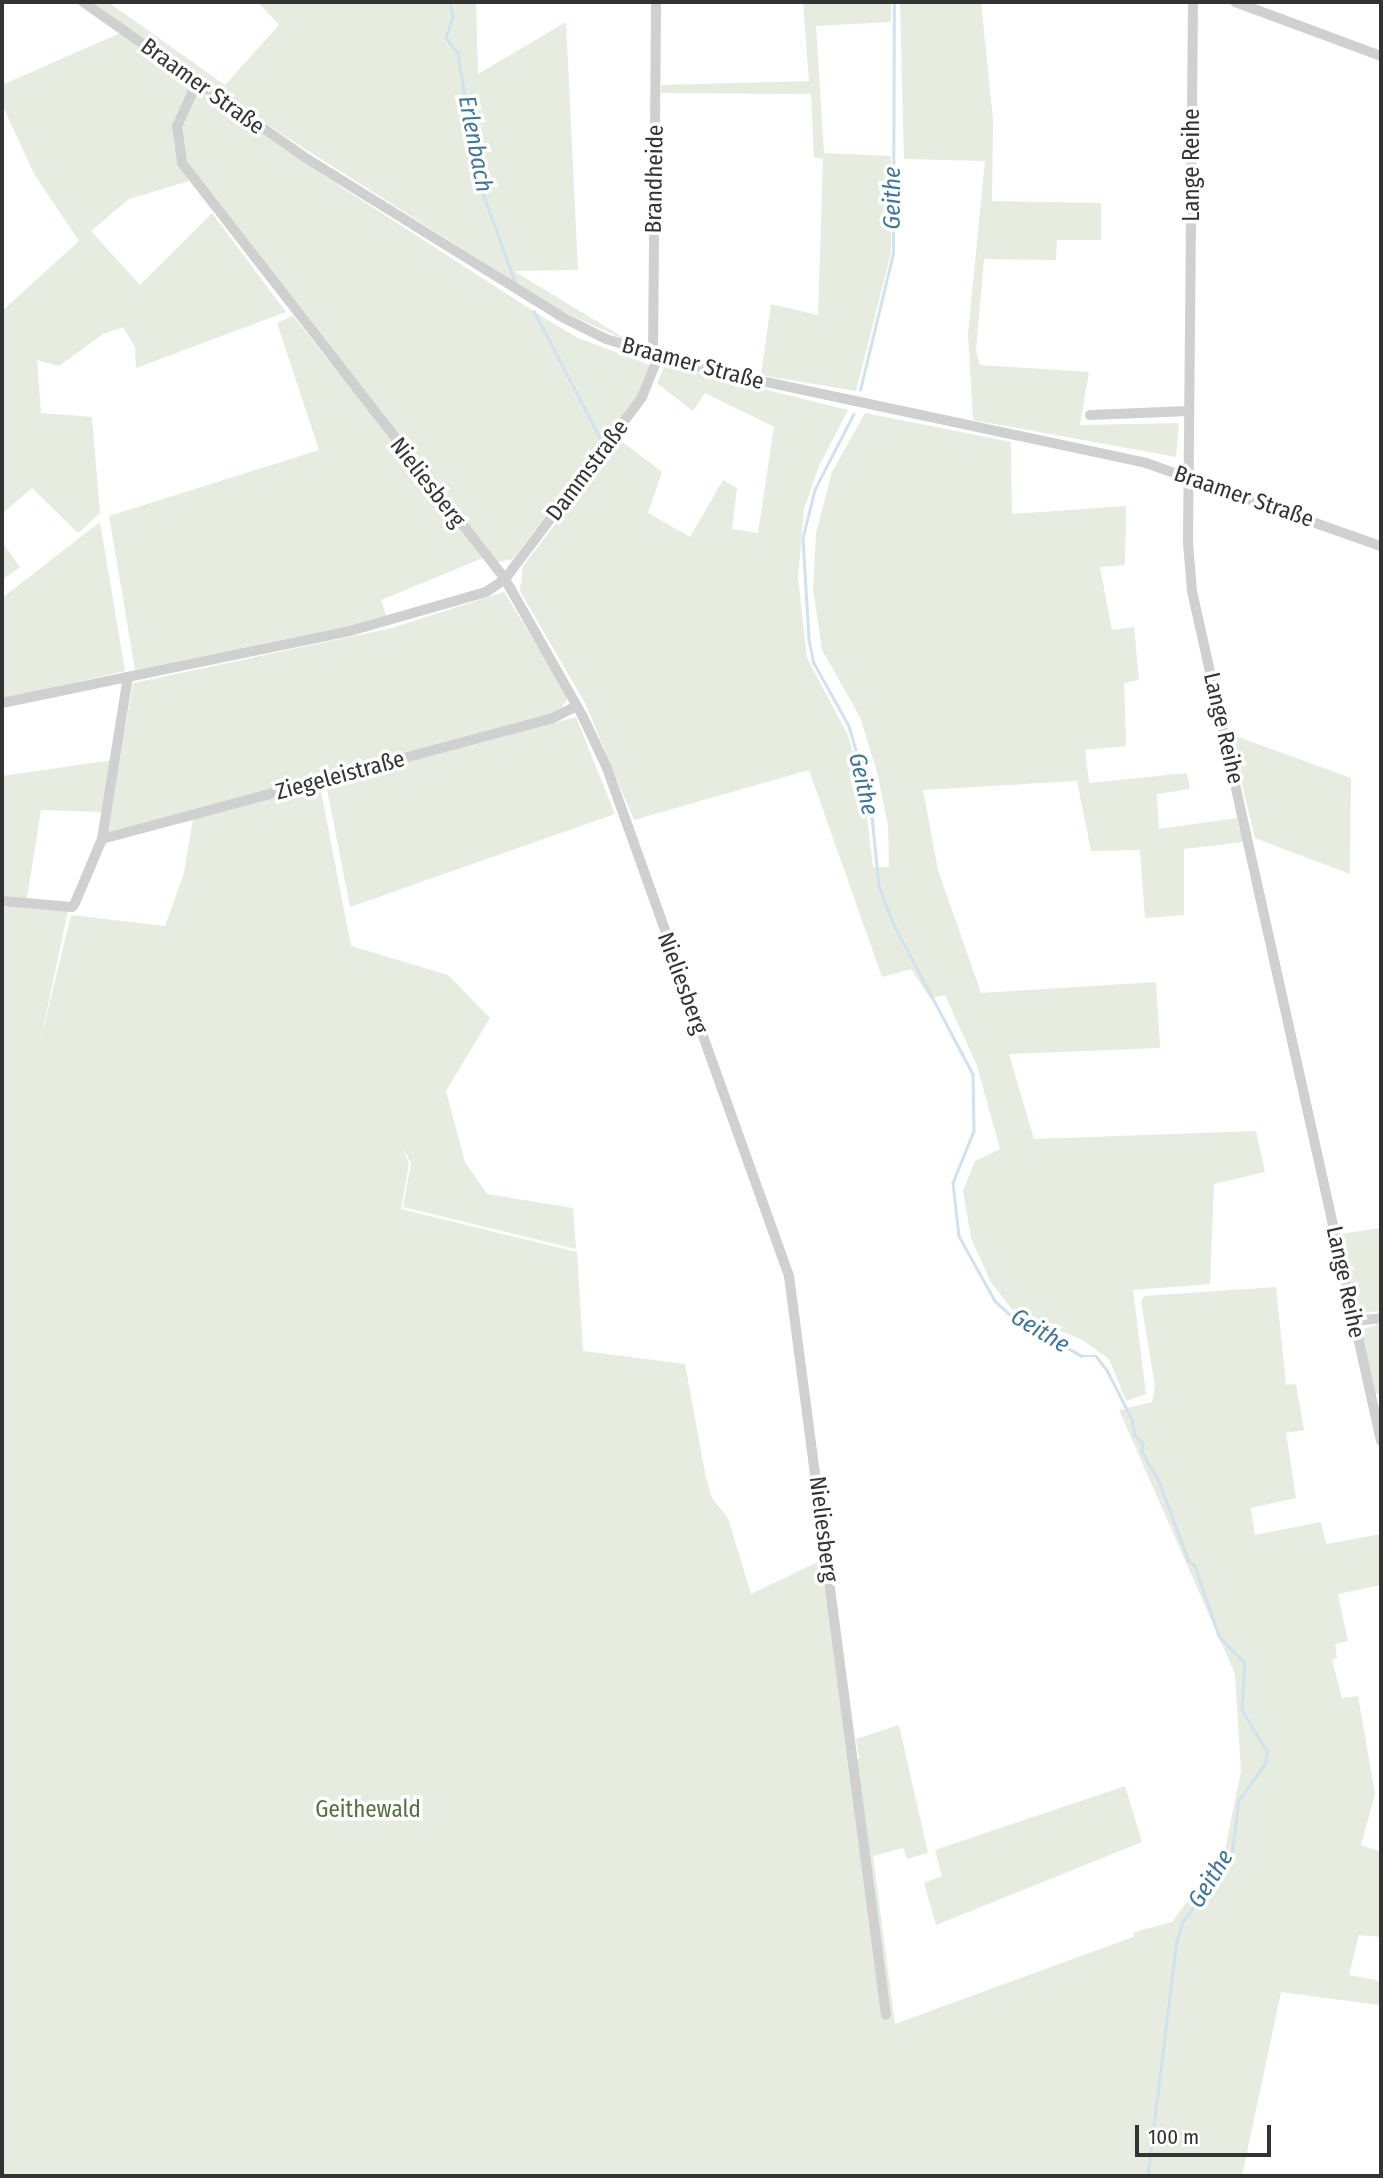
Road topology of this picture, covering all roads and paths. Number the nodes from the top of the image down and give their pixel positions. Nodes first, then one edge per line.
1 (83, 2) edge
2 (656, 2) edge
3 (1192, 2) edge
4 (1235, 2) edge
5 (1381, 56) edge
6 (197, 82) junction
7 (656, 356) junction
8 (1189, 411) junction
9 (1090, 415) dead end
10 (1188, 475) junction
11 (1381, 546) edge
12 (505, 579) junction
13 (128, 677) junction
14 (2, 703) edge
15 (576, 706) junction
16 (102, 839) junction
17 (2, 901) edge
18 (1381, 1318) edge
19 (1354, 1321) junction
20 (1381, 1441) edge
21 (886, 2015) dead end

1 - 6 street, Braamer Straße
2 - 7 street, Brandheide
3 - 8 street, Lange Reihe
4 - 5 street
6 - 7 street, Braamer Straße
6 - 12 street, Nieliesberg
7 - 10 street, Braamer Straße
7 - 12 street, Dammstraße
8 - 9 street
8 - 10 street, Lange Reihe
10 - 11 street, Braamer Straße
10 - 19 street, Lange Reihe
12 - 13 street
12 - 15 street, Nieliesberg
13 - 14 street
13 - 16 street
15 - 16 street, Ziegeleistraße
15 - 21 street, Nieliesberg
16 - 17 street
18 - 19 street
19 - 20 street, Lange Reihe

